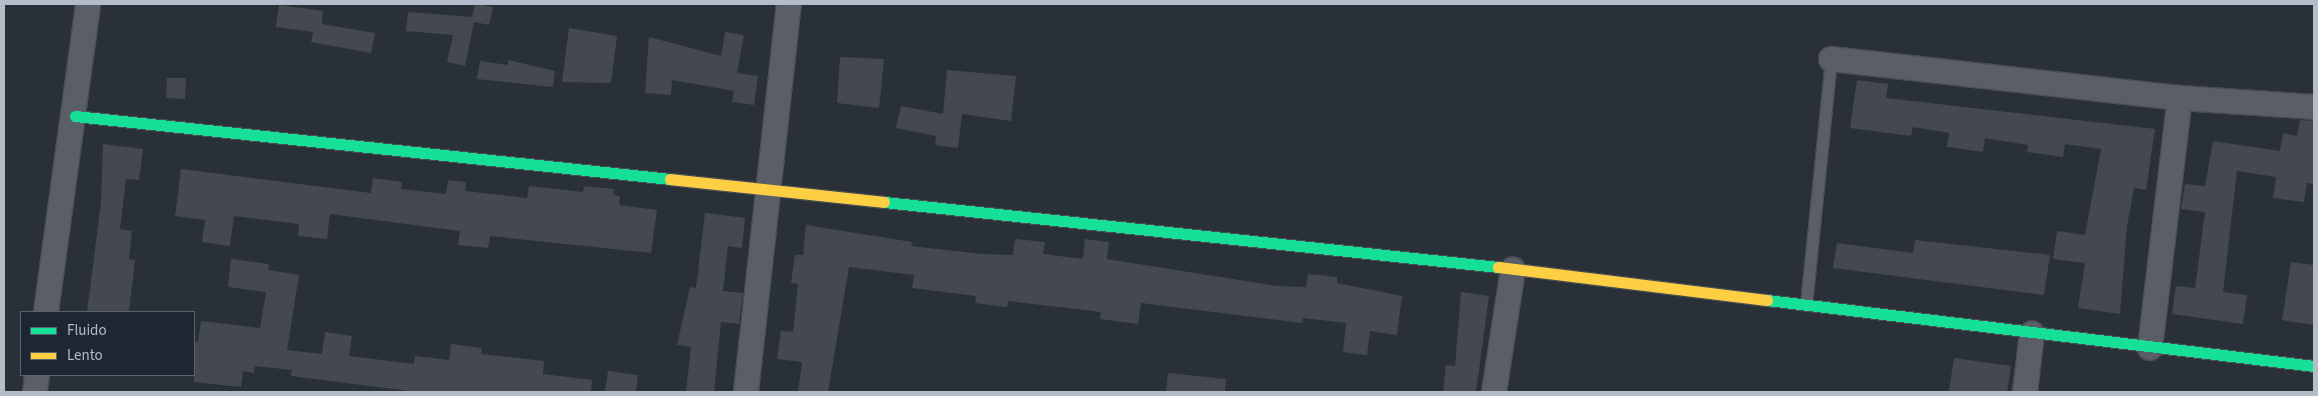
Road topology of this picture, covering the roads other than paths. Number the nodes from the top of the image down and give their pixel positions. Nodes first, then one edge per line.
1 (88, 4) edge
2 (789, 4) edge
3 (1830, 59) joint
4 (2180, 98) junction
5 (2314, 107) edge
6 (75, 116) junction
7 (768, 190) junction
8 (1513, 269) junction
9 (1806, 305) junction
10 (46, 311) edge
11 (2032, 333) junction
12 (2150, 348) junction
13 (2314, 366) edge
14 (37, 376) edge
15 (35, 392) edge
16 (746, 392) edge
17 (1494, 392) edge
18 (2025, 392) edge

1 - 6 street
2 - 7 street
3 - 4 street
3 - 9 lane
4 - 5 street
4 - 12 street
6 - 7 street
6 - 10 street
7 - 8 street
7 - 16 street
8 - 9 street
8 - 17 street
9 - 11 street
11 - 12 street
11 - 18 street
12 - 13 street
14 - 15 street

